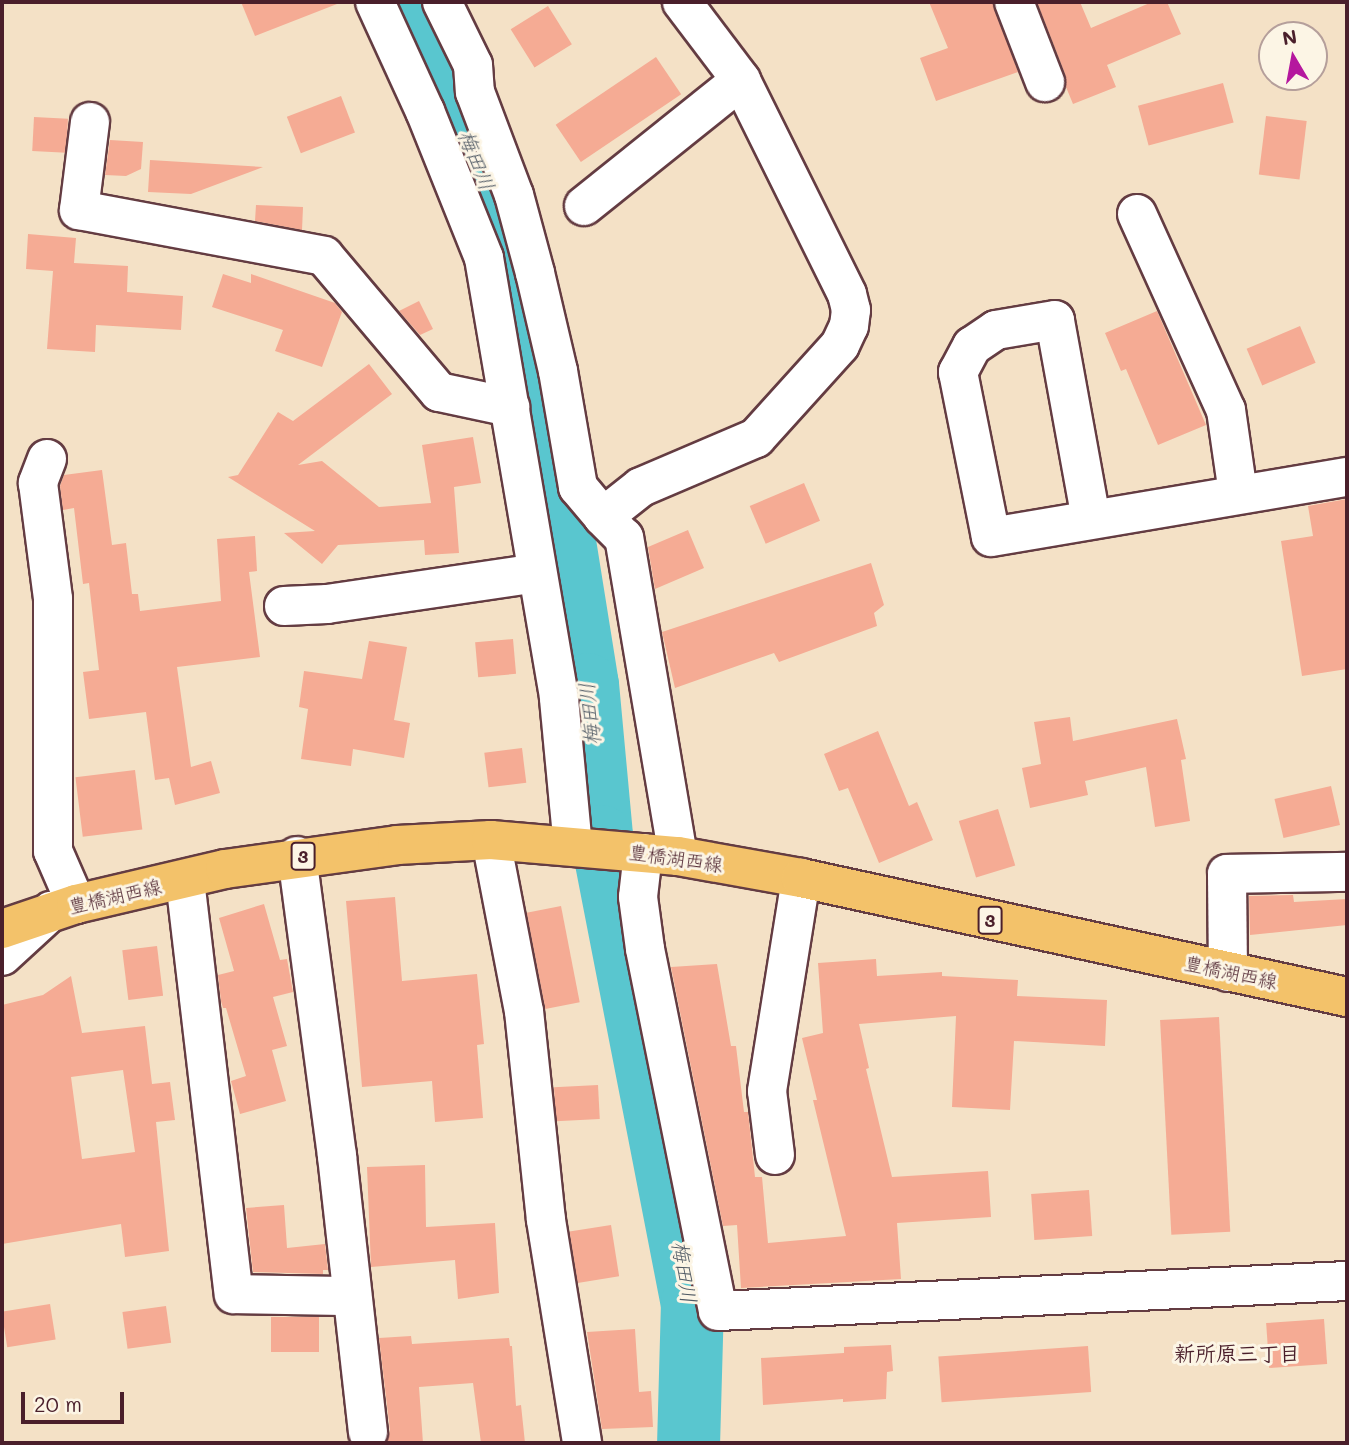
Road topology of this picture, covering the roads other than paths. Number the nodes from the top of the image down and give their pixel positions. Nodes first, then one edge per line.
1 (375, 2) edge
2 (442, 2) edge
3 (682, 2) edge
4 (1014, 2) edge
5 (741, 80) junction
6 (1045, 82) dead end
7 (90, 122) dead end
8 (584, 206) dead end
9 (1137, 214) dead end
10 (510, 407) junction
11 (47, 459) dead end
12 (1347, 477) edge
13 (1238, 493) junction
14 (603, 517) junction
15 (1091, 519) junction
16 (536, 573) junction
17 (284, 606) dead end
18 (491, 840) junction
19 (578, 847) junction
20 (651, 854) junction
21 (297, 856) junction
22 (1347, 872) edge
23 (801, 878) junction
24 (184, 880) junction
25 (64, 908) junction
26 (2, 929) edge
27 (2, 956) edge
28 (1228, 972) junction
29 (1347, 997) edge
30 (775, 1155) dead end
31 (1347, 1281) edge
32 (352, 1296) junction
33 (368, 1432) dead end
34 (582, 1443) edge

1 - 10 street
2 - 14 street
3 - 5 street
4 - 6 street
5 - 8 street
5 - 14 street
7 - 10 street
9 - 13 street
10 - 16 street
11 - 25 street
12 - 13 street
13 - 15 street
14 - 20 street
15 - 15 street
16 - 17 street
16 - 19 street
18 - 19 main road, 豊橋湖西線 / 3
18 - 21 main road, 豊橋湖西線 / 3
18 - 34 street
19 - 20 main road, 豊橋湖西線 / 3
20 - 23 main road, 豊橋湖西線 / 3
20 - 31 street
21 - 24 main road, 豊橋湖西線 / 3
21 - 32 street
22 - 28 street
23 - 28 main road, 豊橋湖西線 / 3
23 - 30 street
24 - 25 main road, 豊橋湖西線 / 3
24 - 32 street
25 - 26 main road, 豊橋湖西線 / 3
25 - 27 street
28 - 29 main road, 豊橋湖西線 / 3
32 - 33 street

